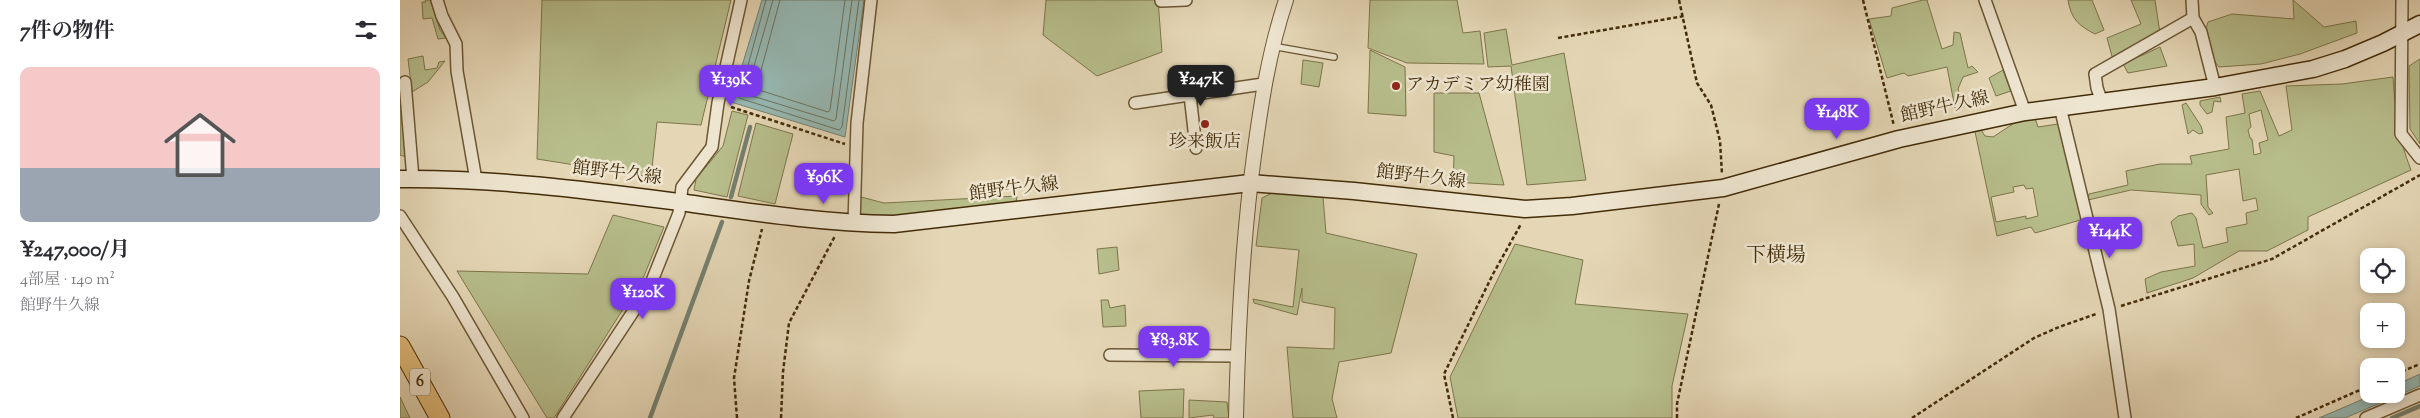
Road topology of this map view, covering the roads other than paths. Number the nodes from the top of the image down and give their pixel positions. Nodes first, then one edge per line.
1 (437, 0) edge
2 (741, 0) edge
3 (871, 0) edge
4 (1186, 0) edge
5 (1286, 0) edge
6 (1985, 0) edge
7 (2192, 0) edge
8 (2402, 0) edge
9 (1161, 1) dead end
10 (2194, 18) junction
11 (2420, 24) edge
12 (2400, 35) junction
13 (1272, 46) junction
14 (1334, 57) dead end
15 (406, 82) dead end
16 (1263, 84) junction
17 (2215, 87) junction
18 (1190, 95) junction
19 (2102, 102) junction
20 (1135, 103) dead end
21 (2060, 107) junction
22 (2025, 112) junction
23 (1196, 148) dead end
24 (2420, 158) edge
25 (407, 179) edge
26 (476, 180) junction
27 (1250, 183) junction
28 (681, 202) junction
29 (400, 216) edge
30 (848, 223) junction
31 (400, 346) edge
32 (1110, 355) dead end
33 (1238, 356) junction
34 (2420, 395) edge
35 (440, 418) edge
36 (523, 418) edge
37 (563, 418) edge
38 (1236, 418) edge
39 (2125, 418) edge
40 (2366, 418) edge

1 - 26 street
2 - 28 street
3 - 30 street
4 - 9 street
5 - 13 street
6 - 22 street
7 - 10 street
8 - 12 street
10 - 17 street
10 - 19 street
11 - 12 main road, 館野牛久線
12 - 17 main road, 館野牛久線
12 - 24 street
13 - 14 lane
13 - 16 street
15 - 25 street
16 - 18 street
16 - 27 street
17 - 19 main road, 館野牛久線
18 - 20 street
18 - 23 street
19 - 21 main road, 館野牛久線
21 - 22 main road, 館野牛久線
21 - 39 street
22 - 27 main road, 館野牛久線
25 - 26 main road, 館野牛久線
26 - 28 main road, 館野牛久線
27 - 30 main road, 館野牛久線
27 - 33 street
28 - 30 main road, 館野牛久線
28 - 37 street
29 - 36 street
31 - 35 highway, 6
32 - 33 street
33 - 38 street
34 - 40 street

